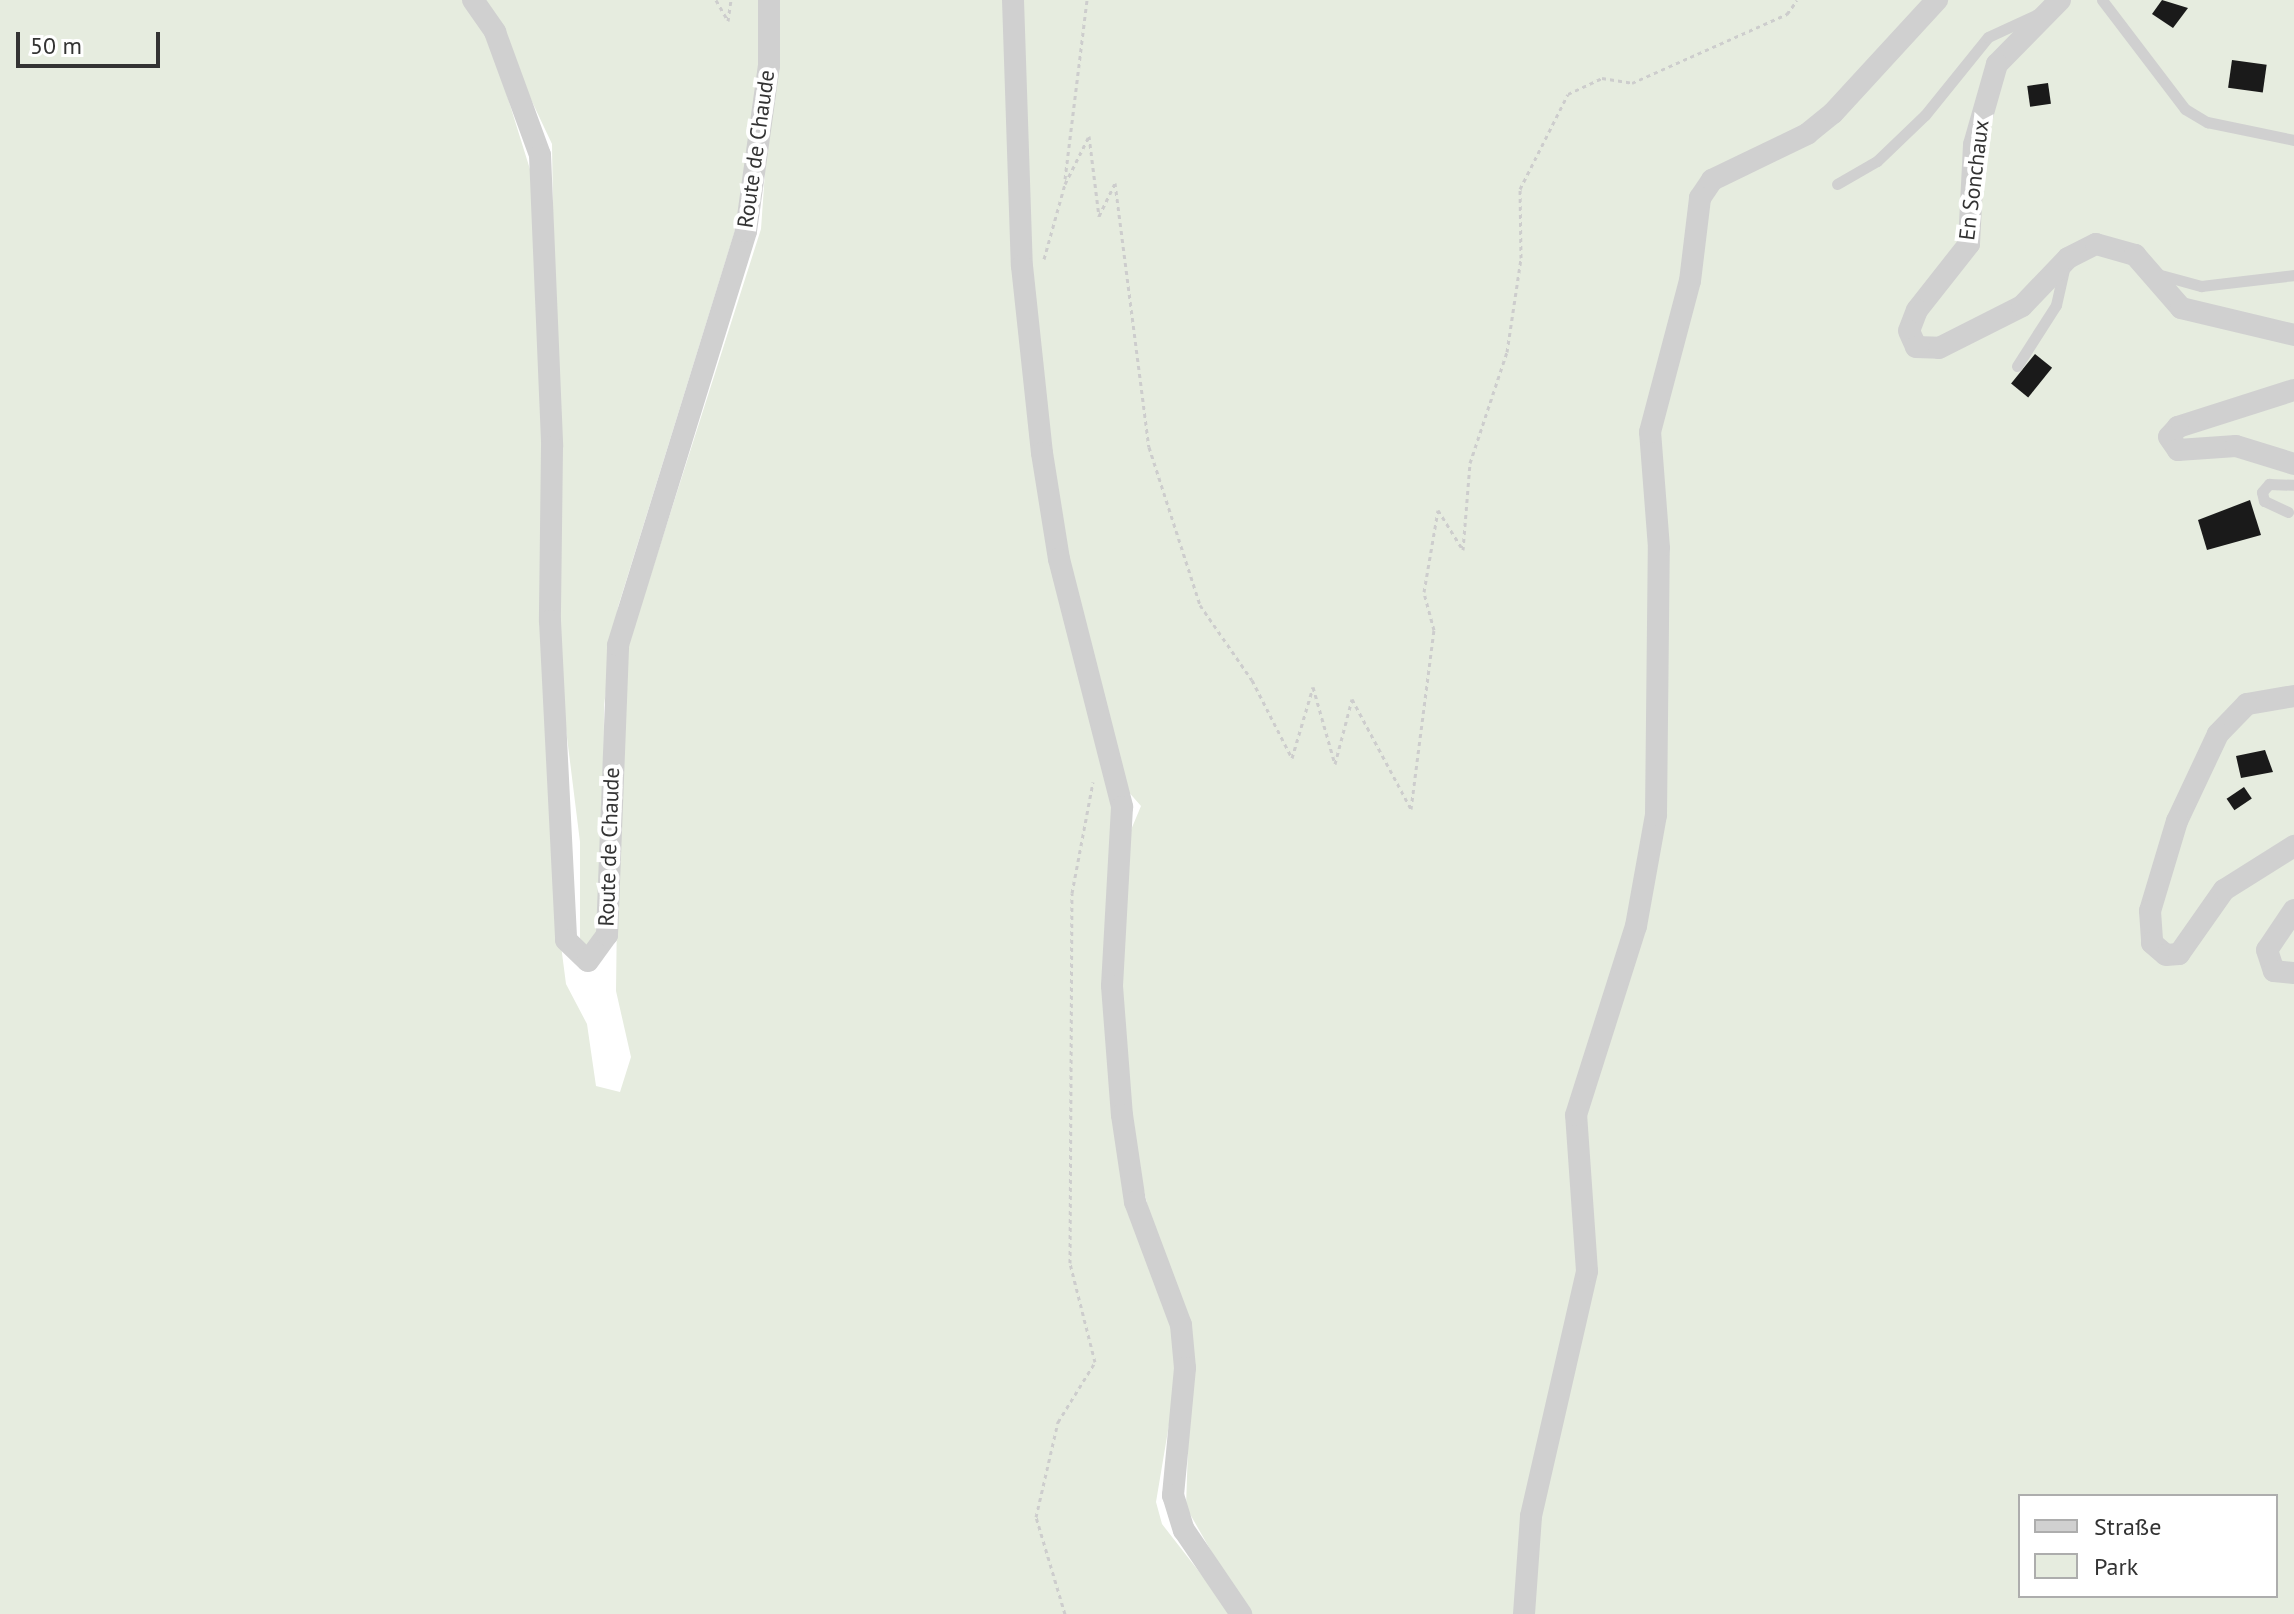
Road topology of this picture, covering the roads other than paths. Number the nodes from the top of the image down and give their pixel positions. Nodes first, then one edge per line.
1 (473, 0) edge
2 (769, 0) edge
3 (1013, 0) edge
4 (1937, 0) edge
5 (2102, 0) edge
6 (2054, 5) edge
7 (2294, 140) edge
8 (1837, 184) dead end
9 (2069, 259) junction
10 (2146, 270) junction
11 (2294, 275) edge
12 (2294, 335) edge
13 (2017, 366) dead end
14 (2294, 390) edge
15 (2294, 464) edge
16 (2294, 485) edge
17 (2288, 512) dead end
18 (2294, 696) edge
19 (2294, 846) edge
20 (2294, 910) edge
21 (2294, 973) edge
22 (1241, 1614) edge
23 (1524, 1614) edge

1 - 2 street, Route de Chaude
3 - 22 street
4 - 23 street
5 - 7 lane
6 - 8 lane
6 - 9 street, En Sonchaux
9 - 10 street
9 - 13 lane
10 - 11 lane
10 - 12 street
14 - 15 street
16 - 17 lane
18 - 19 street
20 - 21 street

